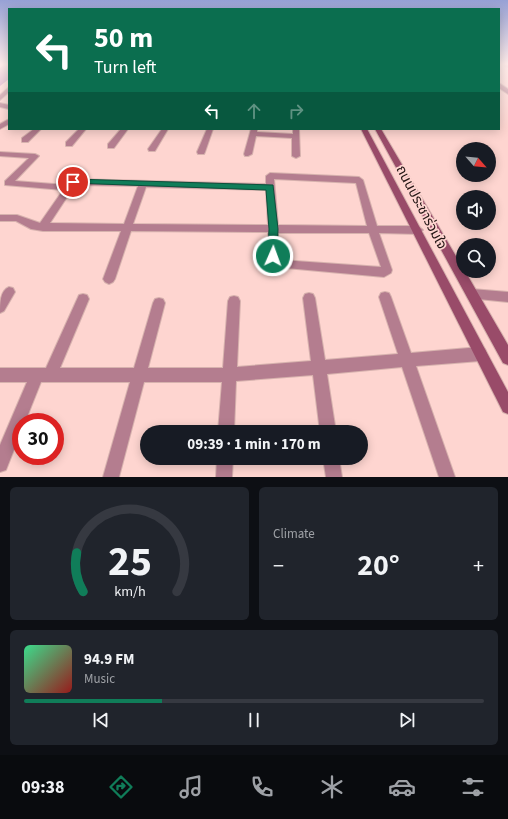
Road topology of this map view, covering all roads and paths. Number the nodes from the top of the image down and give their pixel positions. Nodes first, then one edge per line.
1 (8, 90) edge
2 (0, 98) edge
3 (8, 121) edge
4 (0, 127) edge
5 (37, 130) edge
6 (82, 130) edge
7 (124, 130) edge
8 (164, 130) edge
9 (210, 130) edge
10 (365, 130) edge
11 (379, 130) edge
12 (253, 131) edge
13 (296, 132) edge
14 (25, 140) dead end
15 (69, 144) dead end
16 (111, 146) dead end
17 (152, 149) dead end
18 (201, 152) dead end
19 (0, 154) edge
20 (248, 154) dead end
21 (296, 156) dead end
22 (143, 184) junction
23 (270, 187) junction
24 (69, 188) junction
25 (0, 218) edge
26 (43, 227) junction
27 (128, 228) junction
28 (274, 229) junction
29 (373, 230) junction
30 (418, 230) junction
31 (109, 279) dead end
32 (9, 292) dead end
33 (472, 294) junction
34 (385, 297) dead end
35 (508, 297) edge
36 (308, 298) dead end
37 (83, 299) dead end
38 (234, 301) dead end
39 (159, 303) dead end
40 (0, 307) edge
41 (480, 354) junction
42 (508, 358) edge
43 (408, 361) junction
44 (319, 368) junction
45 (0, 375) edge
46 (44, 375) junction
47 (140, 375) junction
48 (230, 375) junction
49 (508, 407) edge
50 (226, 425) edge
51 (327, 425) edge
52 (0, 464) edge
53 (225, 465) edge
54 (332, 465) edge
55 (111, 477) edge
56 (224, 477) edge
57 (334, 477) edge
58 (447, 477) edge

1 - 2 street
3 - 4 street
5 - 14 street
6 - 15 street
7 - 16 street
8 - 17 street
9 - 18 street
10 - 30 main road, ถนนประชาร่วมใจ
11 - 33 main road, ถนนประชาร่วมใจ
12 - 13 street
12 - 20 street
13 - 21 street
19 - 24 street
22 - 23 street
22 - 24 street
22 - 27 street
23 - 28 street
23 - 29 street
24 - 26 street
25 - 26 street
26 - 27 street
27 - 28 street
27 - 31 street
28 - 29 street
28 - 29 street
29 - 30 street
30 - 41 main road, ถนนประชาร่วมใจ
32 - 40 street
33 - 35 street
33 - 42 main road, ถนนประชาร่วมใจ
34 - 43 street
36 - 44 street
37 - 46 street
38 - 48 street
39 - 47 street
41 - 43 street
41 - 49 main road, ถนนประชาร่วมใจ
43 - 44 street
43 - 58 street
44 - 48 street
44 - 51 street
45 - 46 street
46 - 47 street
46 - 52 street
47 - 48 street
47 - 55 street
48 - 50 street
53 - 56 street
54 - 57 street

